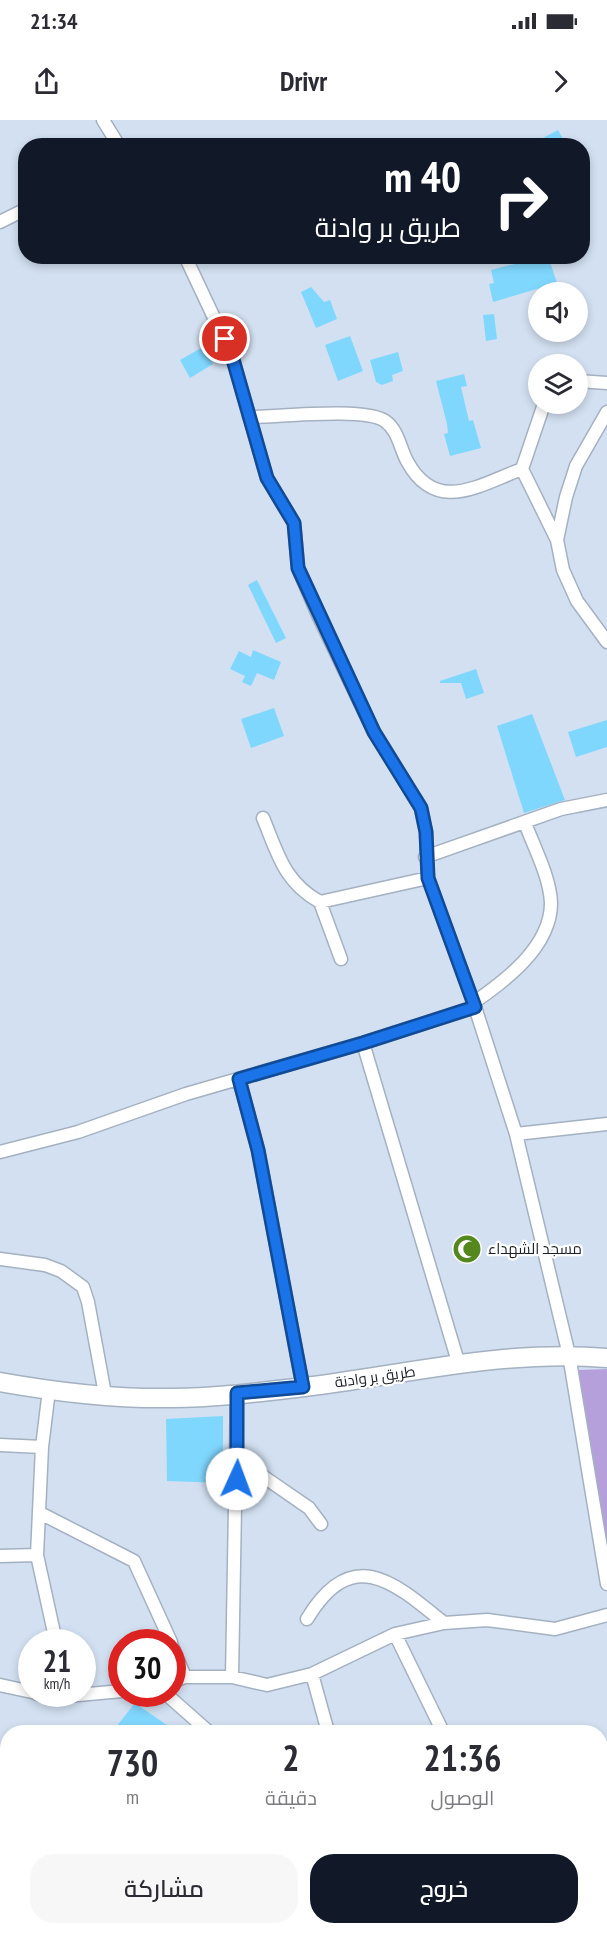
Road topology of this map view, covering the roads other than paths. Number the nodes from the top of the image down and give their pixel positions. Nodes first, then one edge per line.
1 (103, 120) edge
2 (114, 138) edge
3 (18, 213) edge
4 (0, 222) edge
5 (189, 264) edge
6 (588, 382) edge
7 (607, 383) edge
8 (607, 412) edge
9 (541, 414) edge
10 (249, 417) junction
11 (522, 470) junction
12 (557, 540) junction
13 (607, 642) edge
14 (607, 800) edge
15 (263, 818) dead end
16 (525, 823) junction
17 (425, 857) junction
18 (428, 878) junction
19 (320, 902) junction
20 (341, 959) dead end
21 (474, 1005) junction
22 (363, 1043) junction
23 (239, 1079) junction
24 (607, 1124) edge
25 (516, 1134) junction
26 (0, 1152) edge
27 (0, 1259) edge
28 (569, 1355) junction
29 (607, 1358) edge
30 (459, 1365) junction
31 (0, 1382) edge
32 (303, 1387) junction
33 (49, 1390) junction
34 (237, 1393) junction
35 (105, 1395) junction
36 (0, 1445) edge
37 (42, 1447) junction
38 (238, 1459) junction
39 (40, 1514) junction
40 (321, 1524) dead end
41 (38, 1555) junction
42 (0, 1556) edge
43 (607, 1584) edge
44 (607, 1615) edge
45 (307, 1619) dead end
46 (444, 1623) junction
47 (53, 1629) edge
48 (166, 1629) edge
49 (395, 1634) junction
50 (312, 1674) junction
51 (186, 1677) edge
52 (232, 1677) junction
53 (0, 1685) edge
54 (18, 1689) edge
55 (180, 1707) edge
56 (200, 1725) edge
57 (326, 1725) edge
58 (440, 1725) edge

1 - 2 street
3 - 4 street
5 - 10 street
6 - 7 street
8 - 12 street
9 - 11 street
10 - 11 street
10 - 17 street
11 - 12 street
12 - 13 street
14 - 16 street
15 - 19 street
16 - 17 street
16 - 21 street
17 - 18 street
18 - 19 street
18 - 21 street
19 - 20 street
21 - 22 street
21 - 25 street
22 - 23 street
22 - 30 street
23 - 26 street
23 - 32 street
24 - 25 street
25 - 28 street
27 - 35 street
28 - 29 street, طريق بر وادنة
28 - 30 street, طريق بر وادنة
28 - 43 street
30 - 32 street, طريق بر وادنة
31 - 33 street, طريق بر وادنة
32 - 34 street, طريق بر وادنة
33 - 35 street, طريق بر وادنة
33 - 37 street
34 - 35 street, طريق بر وادنة
34 - 38 street
36 - 37 street
37 - 39 street
38 - 40 street
38 - 52 street
39 - 41 street
39 - 48 street
41 - 42 street
41 - 47 street
44 - 46 street
45 - 46 street
46 - 49 street
49 - 50 street
49 - 58 street
50 - 52 street
50 - 57 street
51 - 52 street
53 - 54 street
55 - 56 street

